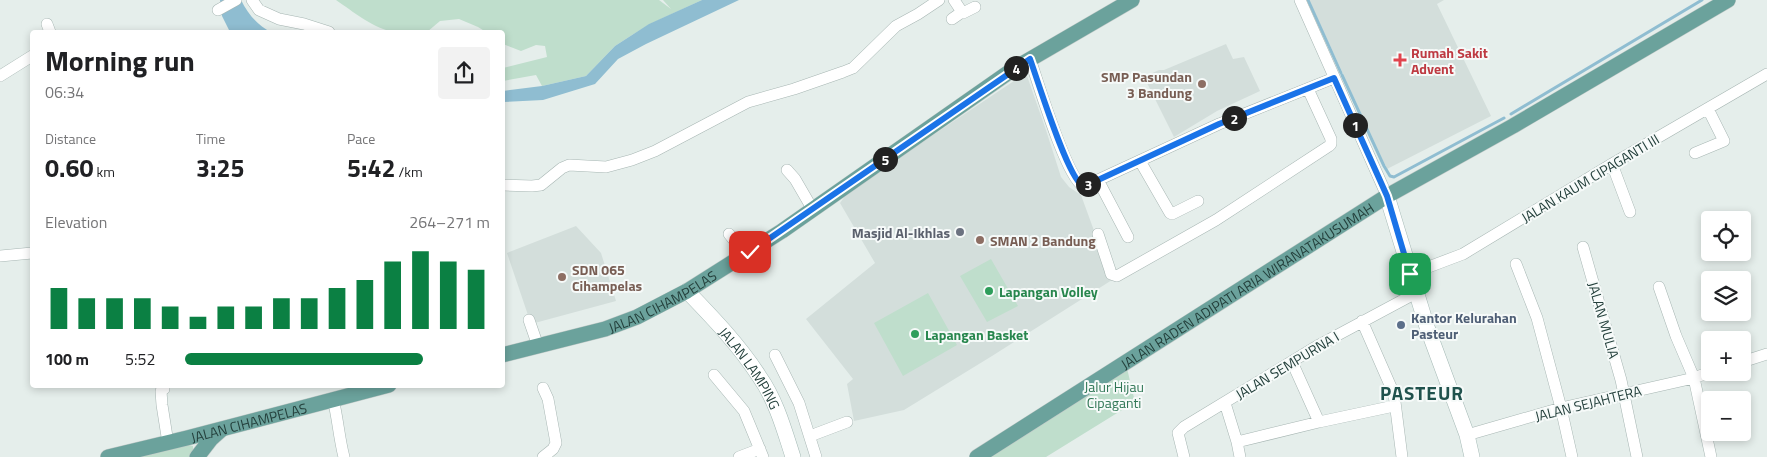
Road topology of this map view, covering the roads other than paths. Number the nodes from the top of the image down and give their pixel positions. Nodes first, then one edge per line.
1 (236, 0) edge
2 (252, 0) edge
3 (939, 0) edge
4 (954, 0) edge
5 (1132, 0) edge
6 (1300, 0) edge
7 (1728, 0) edge
8 (975, 6) dead end
9 (219, 10) dead end
10 (962, 12) junction
11 (952, 19) dead end
12 (323, 30) edge
13 (30, 57) edge
14 (1030, 59) junction
15 (1767, 74) edge
16 (0, 76) edge
17 (1334, 78) junction
18 (1308, 89) junction
19 (1708, 109) junction
20 (1695, 153) dead end
21 (1140, 161) junction
22 (1612, 164) junction
23 (787, 170) dead end
24 (1098, 180) junction
25 (505, 185) edge
26 (1387, 196) junction
27 (1198, 201) dead end
28 (813, 210) junction
29 (1630, 212) dead end
30 (729, 234) dead end
31 (1098, 234) dead end
32 (1128, 237) dead end
33 (1583, 247) dead end
34 (30, 253) edge
35 (746, 255) junction
36 (0, 256) edge
37 (1516, 264) dead end
38 (1410, 274) junction
39 (1659, 287) dead end
40 (687, 291) junction
41 (1412, 294) junction
42 (529, 320) dead end
43 (1362, 320) junction
44 (538, 346) junction
45 (505, 354) edge
46 (1767, 354) edge
47 (775, 355) dead end
48 (1751, 359) edge
49 (1292, 362) junction
50 (714, 375) dead end
51 (1701, 375) edge
52 (1694, 378) junction
53 (164, 388) edge
54 (376, 388) edge
55 (543, 388) dead end
56 (1624, 393) junction
57 (333, 399) junction
58 (1225, 403) junction
59 (1394, 406) junction
60 (1561, 408) junction
61 (847, 422) dead end
62 (1319, 422) junction
63 (222, 429) junction
64 (1467, 435) junction
65 (810, 436) junction
66 (1238, 442) junction
67 (168, 443) junction
68 (761, 453) edge
69 (108, 457) edge
70 (197, 457) edge
71 (344, 457) edge
72 (543, 457) edge
73 (739, 457) edge
74 (793, 457) edge
75 (816, 457) edge
76 (977, 457) edge
77 (1184, 457) edge
78 (1240, 457) edge
79 (1402, 457) edge
80 (1472, 457) edge
81 (1572, 457) edge
82 (1637, 457) edge
83 (1711, 457) edge

1 - 9 street
2 - 12 street
3 - 25 street
4 - 10 street
5 - 14 main road, JALAN CIHAMPELAS
6 - 17 street
7 - 26 main road, JALAN RADEN ADIPATI ARIA WIRANATAKUSUMAH
8 - 10 street
10 - 11 street
13 - 16 street
14 - 24 street
14 - 28 main road, JALAN CIHAMPELAS
15 - 19 street, JALAN KAUM CIPAGANTI III
17 - 18 street
17 - 26 street
18 - 21 street
18 - 31 street
19 - 20 street
19 - 22 street, JALAN KAUM CIPAGANTI III
21 - 24 street
21 - 27 street
22 - 29 street
22 - 38 street, JALAN KAUM CIPAGANTI III
23 - 28 street
24 - 32 street
26 - 38 street
26 - 76 main road, JALAN RADEN ADIPATI ARIA WIRANATAKUSUMAH
28 - 35 main road, JALAN CIHAMPELAS
30 - 35 street
33 - 56 street, JALAN MULIA
34 - 36 street
35 - 40 main road, JALAN CIHAMPELAS
37 - 60 street
38 - 41 street
39 - 52 street
40 - 44 main road, JALAN CIHAMPELAS
40 - 74 street, JALAN LAMPING
41 - 43 street, JALAN SEMPURNA I
41 - 64 street
42 - 44 street
43 - 49 street, JALAN SEMPURNA I
43 - 59 street
44 - 45 main road, JALAN CIHAMPELAS
46 - 48 street
47 - 65 street, JALAN LAMPING
49 - 58 street, JALAN SEMPURNA I
49 - 62 street
50 - 68 street
51 - 52 street, JALAN SEJAHTERA
52 - 56 street, JALAN SEJAHTERA
52 - 83 street
53 - 67 street
54 - 57 main road, JALAN CIHAMPELAS
55 - 72 street
56 - 60 street, JALAN SEJAHTERA
56 - 82 street, JALAN MULIA
57 - 63 main road, JALAN CIHAMPELAS
57 - 71 street
58 - 66 street
58 - 77 street, JALAN SEMPURNA I
59 - 62 street
59 - 79 street
60 - 64 street, JALAN SEJAHTERA
60 - 81 street
61 - 65 street
62 - 66 street
63 - 67 main road, JALAN CIHAMPELAS
63 - 70 main road
64 - 80 street
65 - 75 street, JALAN LAMPING
66 - 78 street
67 - 69 main road, JALAN CIHAMPELAS
68 - 73 street

